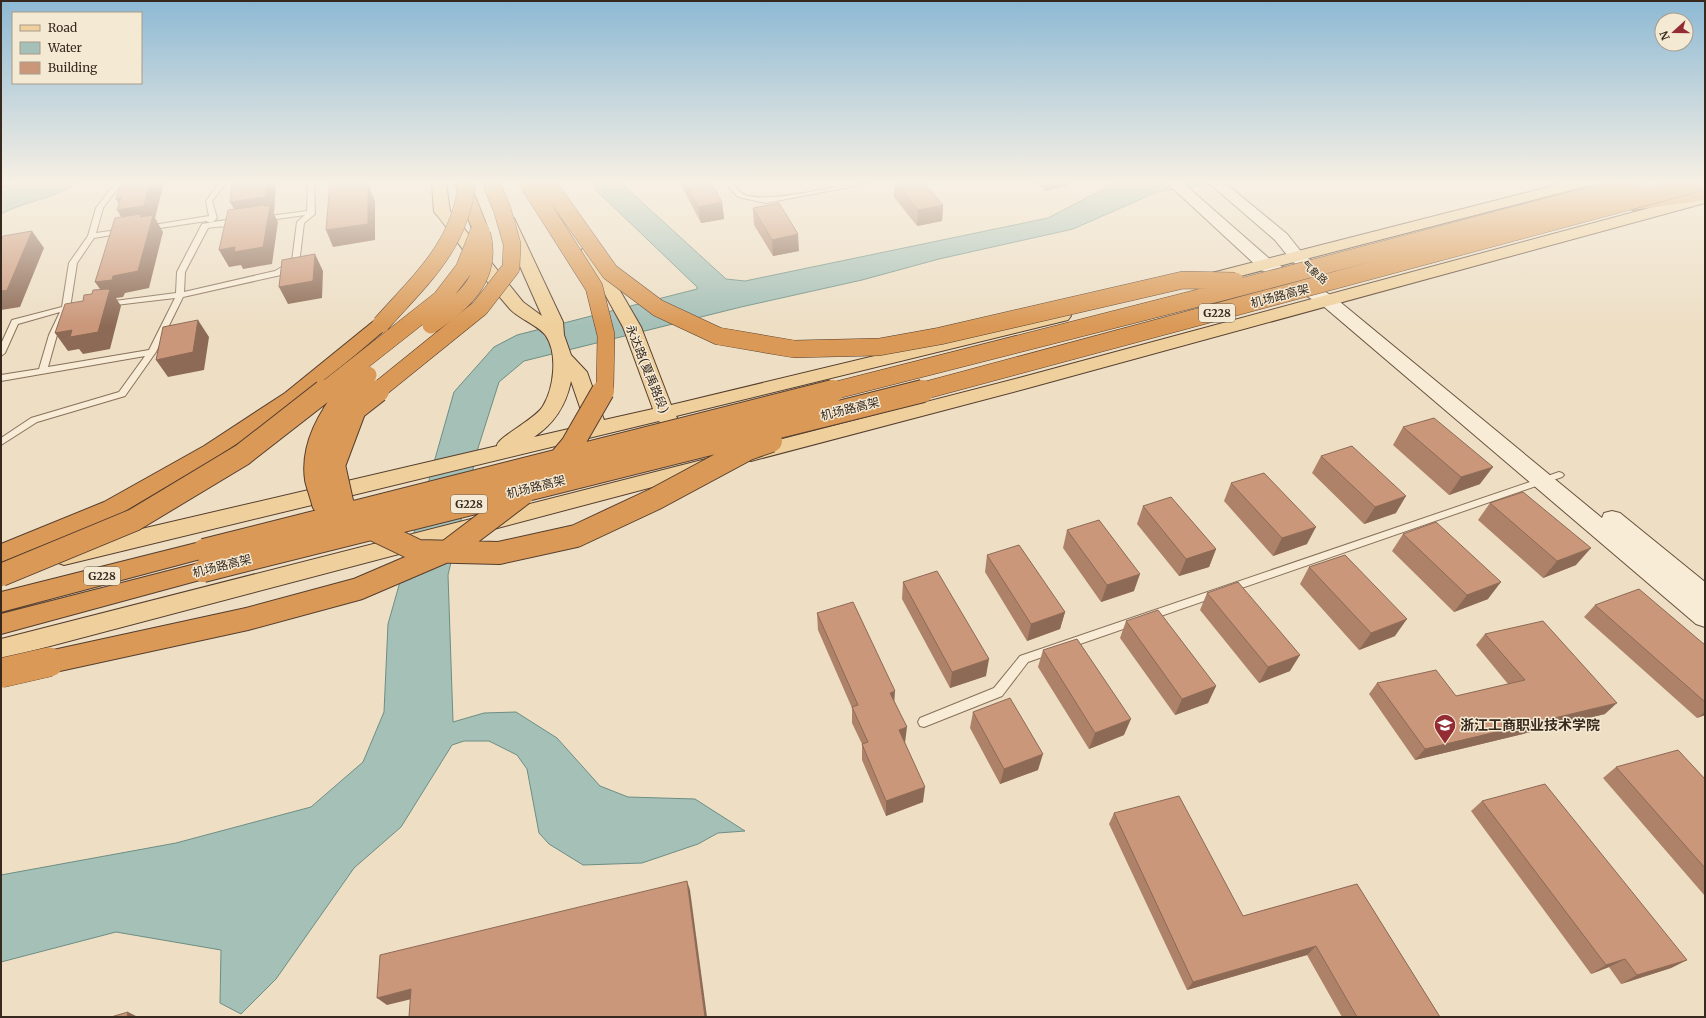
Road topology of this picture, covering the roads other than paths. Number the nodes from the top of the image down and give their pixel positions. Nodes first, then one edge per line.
1 (94, 231) edge
2 (127, 231) edge
3 (203, 231) edge
4 (300, 231) edge
5 (454, 231) edge
6 (457, 231) edge
7 (479, 231) edge
8 (481, 231) edge
9 (508, 231) edge
10 (511, 231) edge
11 (558, 231) edge
12 (578, 231) edge
13 (581, 231) edge
14 (1222, 231) edge
15 (1273, 231) edge
16 (1398, 231) edge
17 (1441, 231) edge
18 (1527, 231) edge
19 (1586, 231) edge
20 (92, 236) junction
21 (1297, 257) junction
22 (1265, 273) junction
23 (180, 295) junction
24 (1336, 299) junction
25 (101, 305) edge
26 (69, 308) junction
27 (553, 327) junction
28 (152, 352) junction
29 (1, 354) edge
30 (562, 358) junction
31 (43, 370) junction
32 (1, 378) edge
33 (946, 385) junction
34 (664, 413) junction
35 (598, 429) junction
36 (1, 442) edge
37 (475, 459) junction
38 (699, 468) junction
39 (1551, 478) junction
40 (366, 526) junction
41 (1, 553) edge
42 (1, 570) edge
43 (1, 575) edge
44 (1705, 596) edge
45 (1, 602) edge
46 (1705, 617) edge
47 (1, 624) edge
48 (9, 647) edge
49 (1, 673) edge
50 (1, 686) edge
51 (924, 722) dead end

1 - 20 lane
2 - 20 lane
3 - 23 lane
4 - 23 lane
5 - 41 highway, bridge
6 - 27 main road
7 - 43 highway, bridge
8 - 40 highway, bridge
9 - 40 highway, bridge
10 - 27 main road
11 - 49 highway, bridge
12 - 34 main road, 永达路(夏禹路段)
13 - 22 highway, bridge
14 - 22 street, 气象路
15 - 21 street, 气象路
16 - 21 main road
17 - 22 highway, 机场路高架 / G228, bridge
18 - 33 highway, 机场路高架 / G228, bridge
19 - 24 main road
20 - 26 lane
21 - 22 main road
21 - 24 street, 气象路
22 - 24 street, 气象路
22 - 34 main road
22 - 45 highway, 机场路高架 / G228, bridge
23 - 25 lane
23 - 28 lane
24 - 38 main road
24 - 39 street
26 - 29 lane
26 - 31 lane
27 - 30 main road
28 - 31 lane
28 - 36 lane
30 - 35 main road
30 - 37 main road
31 - 32 lane
33 - 40 highway, bridge
33 - 47 highway, 机场路高架 / G228, bridge
34 - 35 main road
34 - 38 main road, 永达路(夏禹路段)
35 - 37 main road
37 - 42 main road
38 - 48 main road
39 - 44 street
39 - 46 street
39 - 51 lane
48 - 50 lane

